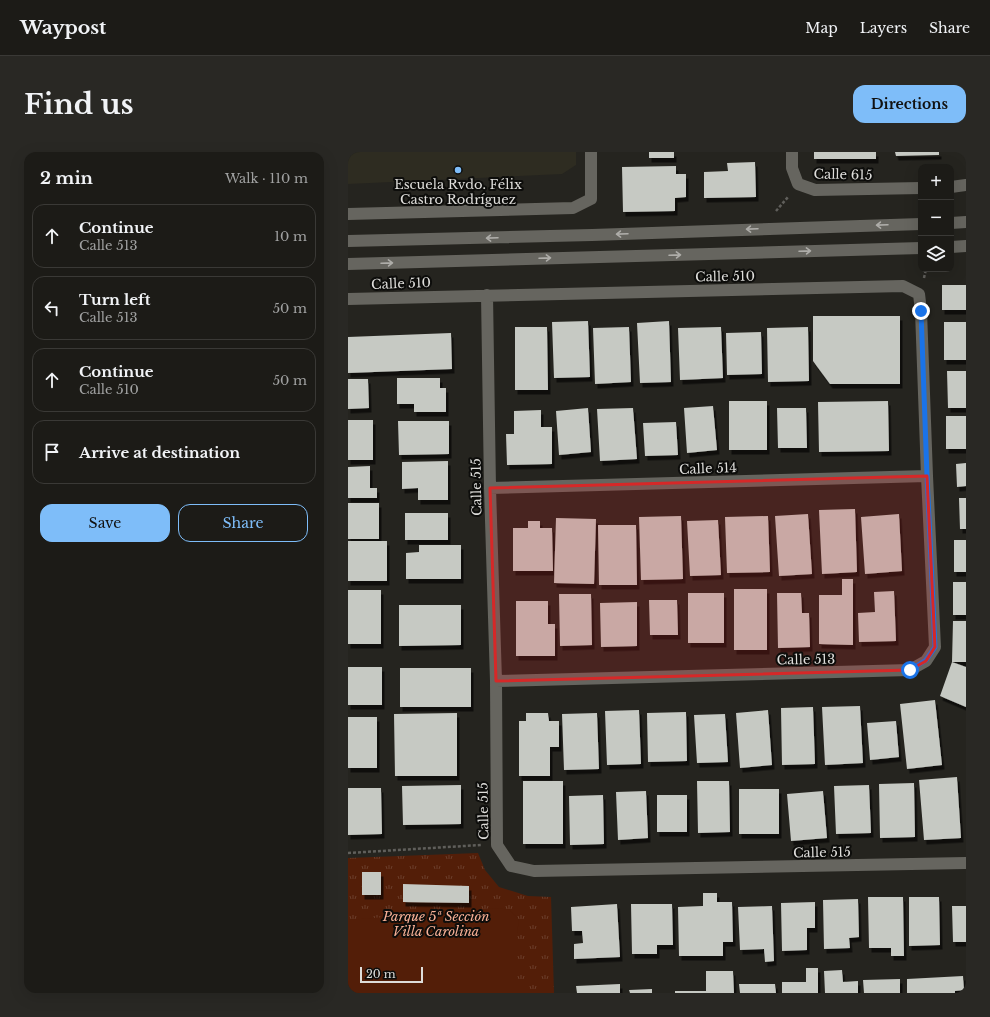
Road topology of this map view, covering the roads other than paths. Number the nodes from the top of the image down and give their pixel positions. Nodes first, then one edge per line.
1 (591, 152) edge
2 (792, 152) edge
3 (966, 186) edge
4 (954, 187) edge
5 (918, 188) edge
6 (348, 214) edge
7 (966, 222) edge
8 (954, 223) edge
9 (918, 224) edge
10 (348, 241) edge
11 (966, 246) edge
12 (954, 247) edge
13 (918, 248) edge
14 (348, 264) edge
15 (487, 295) junction
16 (348, 299) edge
17 (927, 476) junction
18 (490, 488) junction
19 (496, 681) junction
20 (966, 863) edge

1 - 6 street
2 - 5 street, Calle 615
3 - 4 street
7 - 8 street
9 -> 10 street
11 - 12 street
14 -> 13 street
15 - 16 street, Calle 510
15 - 17 street, Calle 510
15 - 18 street, Calle 515
17 - 18 street, Calle 514
17 - 19 street, Calle 513
18 - 19 street, Calle 515
19 - 20 street, Calle 515

